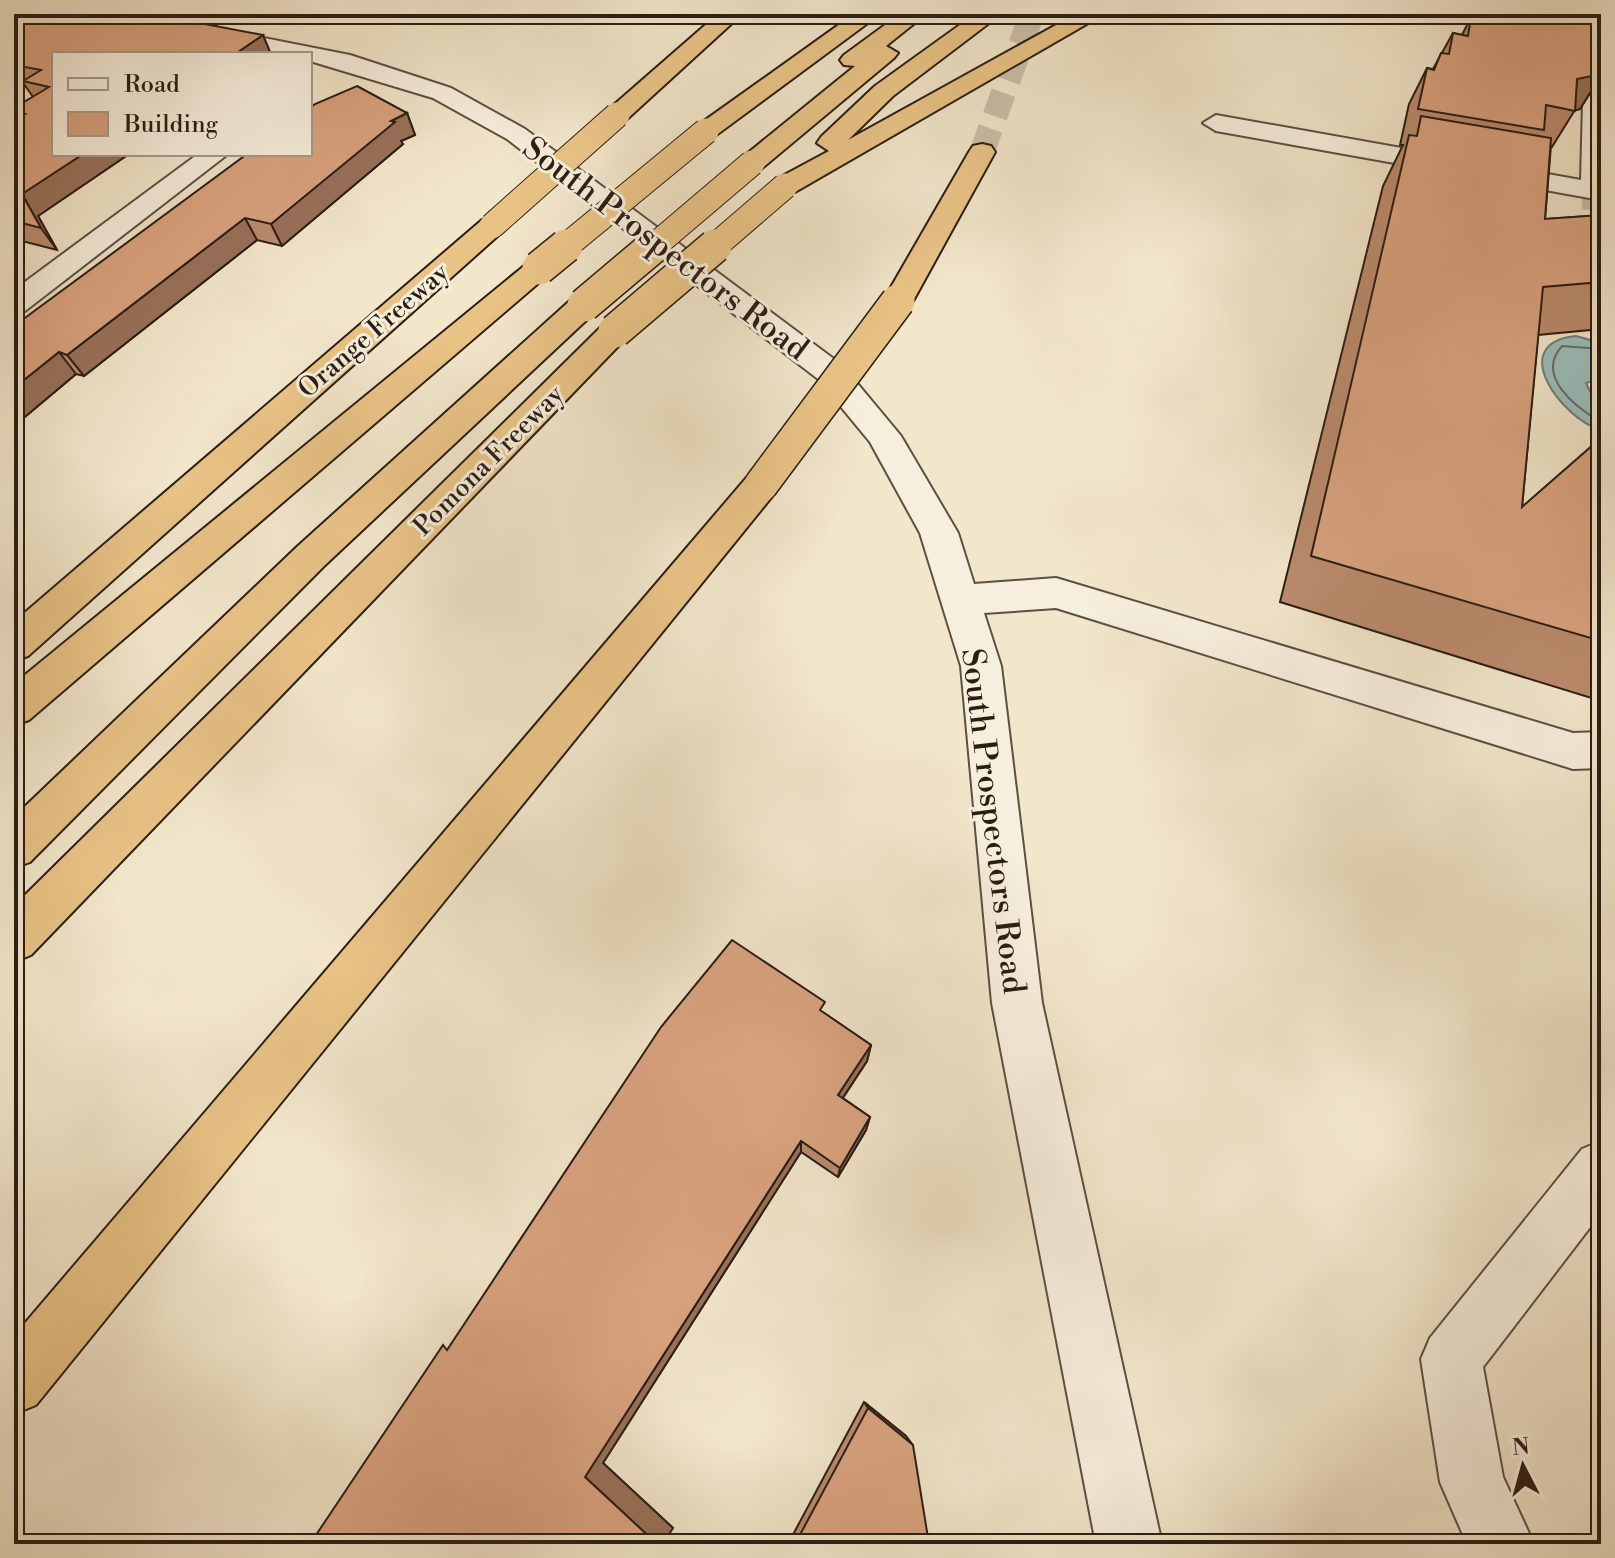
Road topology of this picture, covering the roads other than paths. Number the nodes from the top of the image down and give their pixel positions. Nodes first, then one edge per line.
1 (108, 14) edge
2 (731, 14) edge
3 (869, 14) edge
4 (915, 14) edge
5 (939, 14) edge
6 (990, 14) edge
7 (1093, 14) edge
8 (265, 52) edge
9 (312, 63) edge
10 (1601, 100) edge
11 (1216, 123) dead end
12 (982, 152) tunnel mouth
13 (212, 156) edge
14 (742, 157) junction
15 (785, 186) junction
16 (1598, 192) edge
17 (562, 288) junction
18 (14, 304) edge
19 (960, 600) junction
20 (14, 645) edge
21 (14, 708) edge
22 (1601, 750) edge
23 (14, 814) edge
24 (14, 847) edge
25 (14, 939) edge
26 (1601, 1168) edge
27 (14, 1383) edge
28 (1129, 1544) edge
29 (1501, 1544) edge

1 - 8 street, South Prospectors Road
2 - 20 highway, Orange Freeway, bridge
3 - 17 highway, bridge
4 - 14 highway
5 - 14 highway
6 - 15 highway, Pomona Freeway
7 - 15 highway
9 - 19 street, South Prospectors Road
10 - 16 street
11 - 16 street
12 - 27 highway, bridge
13 - 18 street
14 - 17 highway, bridge
15 - 25 highway, Pomona Freeway, bridge
17 - 21 highway
17 - 23 highway
17 - 24 highway
19 - 22 street
19 - 28 street, South Prospectors Road
26 - 29 street

